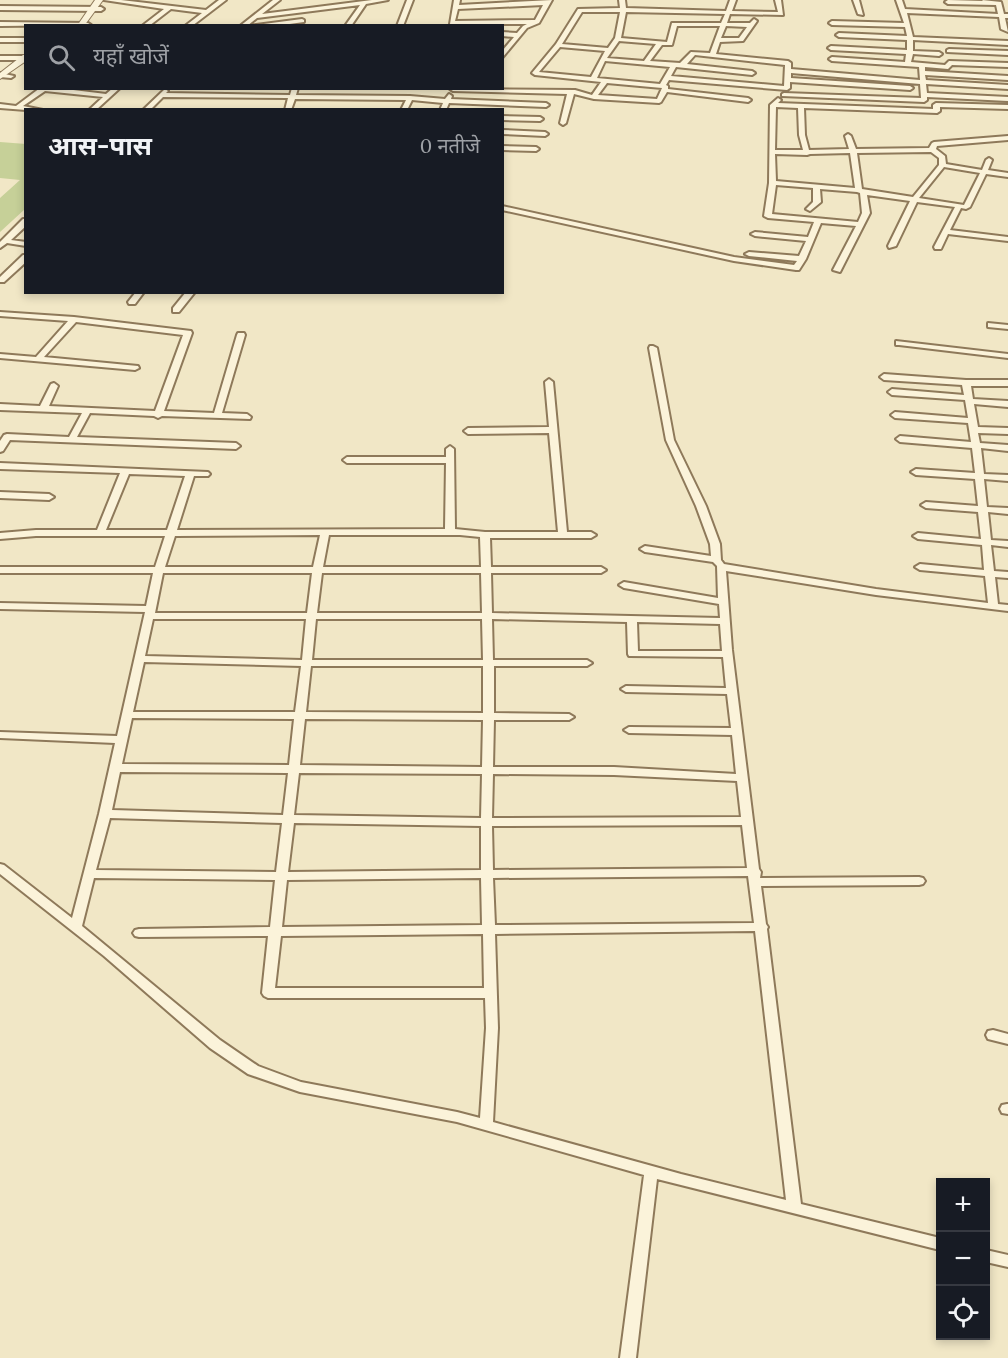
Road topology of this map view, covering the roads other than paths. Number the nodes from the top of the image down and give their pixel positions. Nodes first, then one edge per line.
1 (107, 0) edge
2 (223, 0) edge
3 (278, 0) edge
4 (319, 0) edge
5 (385, 0) edge
6 (410, 0) edge
7 (622, 0) edge
8 (733, 0) edge
9 (778, 0) edge
10 (855, 0) edge
11 (899, 0) edge
12 (369, 2) edge
13 (548, 2) edge
14 (948, 2) dead end
15 (986, 2) edge
16 (457, 3) edge
17 (999, 3) junction
18 (1008, 4) edge
19 (98, 6) edge
20 (170, 7) junction
21 (0, 8) edge
22 (623, 10) junction
23 (669, 10) junction
24 (903, 10) junction
25 (729, 11) junction
26 (207, 12) junction
27 (303, 12) junction
28 (759, 13) junction
29 (861, 14) dead end
30 (1000, 15) junction
31 (1008, 16) edge
32 (253, 17) junction
33 (539, 19) junction
34 (453, 22) edge
35 (302, 23) edge
36 (832, 23) dead end
37 (0, 24) edge
38 (24, 24) edge
39 (81, 24) edge
40 (89, 24) edge
41 (148, 24) edge
42 (191, 24) edge
43 (245, 24) edge
44 (285, 24) edge
45 (350, 24) edge
46 (401, 24) edge
47 (674, 24) junction
48 (723, 25) junction
49 (751, 25) junction
50 (907, 25) junction
51 (1008, 30) edge
52 (504, 34) edge
53 (517, 35) junction
54 (839, 35) dead end
55 (617, 39) junction
56 (911, 39) junction
57 (0, 40) edge
58 (24, 40) edge
59 (719, 40) junction
60 (660, 43) junction
61 (1008, 44) edge
62 (558, 45) junction
63 (506, 48) edge
64 (831, 48) dead end
65 (609, 50) junction
66 (949, 51) dead end
67 (912, 52) junction
68 (1008, 53) edge
69 (939, 54) dead end
70 (712, 55) junction
71 (0, 58) edge
72 (24, 58) edge
73 (24, 59) edge
74 (603, 59) junction
75 (832, 59) dead end
76 (646, 63) junction
77 (907, 64) junction
78 (24, 65) edge
79 (674, 65) junction
80 (682, 65) junction
81 (922, 65) junction
82 (1008, 65) edge
83 (788, 71) junction
84 (752, 73) dead end
85 (922, 73) junction
86 (3, 77) edge
87 (667, 78) junction
88 (1008, 78) edge
89 (593, 79) junction
90 (788, 80) junction
91 (604, 81) junction
92 (1008, 87) edge
93 (663, 88) junction
94 (924, 89) junction
95 (44, 90) edge
96 (54, 90) edge
97 (115, 90) edge
98 (166, 90) edge
99 (293, 90) edge
100 (452, 90) edge
101 (492, 90) edge
102 (571, 92) junction
103 (785, 92) junction
104 (161, 95) junction
105 (108, 96) junction
106 (291, 96) junction
107 (594, 97) junction
108 (410, 98) junction
109 (1008, 99) edge
110 (447, 100) junction
111 (748, 100) dead end
112 (546, 105) dead end
113 (772, 105) junction
114 (0, 106) edge
115 (801, 106) junction
116 (18, 107) junction
117 (1008, 107) edge
118 (25, 108) edge
119 (94, 108) edge
120 (148, 108) edge
121 (288, 108) edge
122 (405, 108) edge
123 (444, 108) edge
124 (504, 118) edge
125 (540, 119) dead end
126 (562, 123) dead end
127 (504, 132) edge
128 (545, 134) dead end
129 (848, 136) dead end
130 (1008, 138) edge
131 (504, 148) edge
132 (536, 149) dead end
133 (932, 150) junction
134 (853, 151) junction
135 (772, 152) junction
136 (807, 153) junction
137 (989, 160) dead end
138 (942, 165) junction
139 (984, 172) junction
140 (1008, 175) edge
141 (773, 183) junction
142 (816, 187) junction
143 (861, 191) junction
144 (915, 200) junction
145 (959, 206) junction
146 (504, 208) edge
147 (810, 209) dead end
148 (819, 220) junction
149 (24, 223) edge
150 (859, 224) junction
151 (945, 232) junction
152 (755, 234) dead end
153 (1008, 238) edge
154 (811, 239) junction
155 (2, 244) edge
156 (24, 244) edge
157 (892, 246) dead end
158 (938, 247) dead end
159 (749, 254) dead end
160 (24, 259) edge
161 (802, 259) junction
162 (837, 270) dead end
163 (1, 280) edge
164 (138, 294) edge
165 (189, 294) edge
166 (132, 302) dead end
167 (176, 310) dead end
168 (0, 314) edge
169 (74, 319) junction
170 (991, 325) dead end
171 (1008, 327) edge
172 (241, 335) dead end
173 (899, 343) dead end
174 (652, 348) dead end
175 (0, 356) edge
176 (1008, 356) edge
177 (38, 360) junction
178 (135, 368) dead end
179 (884, 377) dead end
180 (549, 382) dead end
181 (966, 383) junction
182 (1008, 383) edge
183 (54, 386) dead end
184 (892, 392) dead end
185 (969, 400) junction
186 (1008, 404) edge
187 (0, 407) edge
188 (43, 409) junction
189 (87, 411) junction
190 (158, 415) junction
191 (895, 415) dead end
192 (217, 416) junction
193 (247, 417) dead end
194 (974, 425) junction
195 (553, 430) junction
196 (468, 431) dead end
197 (1008, 431) edge
198 (3, 436) edge
199 (72, 439) junction
200 (900, 439) dead end
201 (236, 446) dead end
202 (976, 446) junction
203 (450, 448) dead end
204 (1008, 448) edge
205 (0, 449) edge
206 (346, 460) dead end
207 (450, 460) junction
208 (0, 466) edge
209 (916, 472) dead end
210 (125, 473) junction
211 (190, 474) junction
212 (205, 474) dead end
213 (978, 476) junction
214 (1008, 478) edge
215 (0, 495) edge
216 (49, 497) dead end
217 (926, 504) dead end
218 (981, 509) junction
219 (1008, 511) edge
220 (450, 532) junction
221 (100, 533) junction
222 (172, 533) junction
223 (325, 533) junction
224 (485, 535) junction
225 (563, 535) junction
226 (591, 535) dead end
227 (0, 536) edge
228 (918, 536) dead end
229 (985, 543) junction
230 (1008, 544) edge
231 (645, 549) dead end
232 (719, 563) junction
233 (920, 567) dead end
234 (0, 570) edge
235 (159, 570) junction
236 (601, 570) dead end
237 (317, 571) junction
238 (486, 572) junction
239 (989, 573) junction
240 (1008, 575) edge
241 (624, 585) dead end
242 (723, 602) junction
243 (0, 606) edge
244 (993, 607) junction
245 (1008, 608) edge
246 (150, 612) junction
247 (314, 616) junction
248 (487, 616) junction
249 (632, 618) junction
250 (725, 621) junction
251 (727, 654) junction
252 (139, 659) junction
253 (307, 663) junction
254 (587, 663) dead end
255 (488, 664) junction
256 (626, 689) dead end
257 (732, 691) junction
258 (300, 714) junction
259 (127, 715) junction
260 (488, 717) junction
261 (569, 717) dead end
262 (629, 730) dead end
263 (737, 732) junction
264 (0, 735) edge
265 (122, 740) junction
266 (115, 768) junction
267 (487, 769) junction
268 (294, 770) junction
269 (743, 778) junction
270 (105, 814) junction
271 (288, 819) junction
272 (748, 821) junction
273 (486, 822) junction
274 (0, 868) edge
275 (89, 874) junction
276 (487, 874) junction
277 (282, 876) junction
278 (756, 877) junction
279 (919, 881) dead end
280 (762, 927) junction
281 (75, 928) junction
282 (489, 931) junction
283 (275, 932) junction
284 (139, 933) dead end
285 (491, 993) junction
286 (993, 1035) dead end
287 (1008, 1039) edge
288 (486, 1125) junction
289 (651, 1172) junction
290 (794, 1208) junction
291 (936, 1243) edge
292 (990, 1257) edge
293 (1008, 1261) edge
294 (628, 1358) edge

1 - 19 street
1 - 20 street
2 - 26 street
3 - 32 street
4 - 27 street
5 - 12 street
6 - 46 street
7 - 22 street
8 - 25 street
9 - 28 street
10 - 29 street
11 - 24 street
12 - 27 street
12 - 45 street
13 - 16 street
13 - 33 street
14 - 15 street
15 - 17 street
16 - 34 street
17 - 18 street
17 - 30 street
19 - 21 street
19 - 39 street
19 - 40 street
20 - 26 street
20 - 41 street
22 - 23 street
22 - 55 street
22 - 62 street
23 - 25 street
23 - 47 street
24 - 30 street
24 - 50 street
25 - 28 street
25 - 48 street
26 - 42 street
27 - 32 street
27 - 35 street
28 - 49 street
30 - 31 street
30 - 51 street
32 - 43 street
33 - 34 street
33 - 53 street
35 - 44 street
36 - 50 street
37 - 38 street
47 - 48 street
47 - 60 street
48 - 49 street
48 - 59 street
49 - 59 street
50 - 56 street
52 - 53 street
53 - 63 street
54 - 56 street
55 - 60 street
55 - 65 street
56 - 61 street
56 - 67 street
57 - 58 street
59 - 70 street
60 - 76 street
62 - 65 street
62 - 89 street
64 - 67 street
65 - 74 street
66 - 68 street
67 - 69 street
67 - 77 street
70 - 80 street
70 - 83 street
71 - 72 street
73 - 86 street
74 - 76 street
74 - 89 street
75 - 77 street
76 - 79 street
77 - 81 street
78 - 86 street
79 - 80 street
79 - 87 street
80 - 84 street
81 - 82 street
81 - 85 street
83 - 90 street
83 - 94 street
85 - 88 street
85 - 94 street
87 - 93 street
87 - 103 street
89 - 91 street
90 - 94 street
90 - 103 street
91 - 93 street
91 - 107 street
92 - 94 street
93 - 107 street
93 - 111 street
94 - 103 street
94 - 109 street
95 - 116 street
96 - 105 street
97 - 105 street
98 - 104 street
99 - 106 street
100 - 110 street
101 - 102 street
102 - 107 street
102 - 126 street
103 - 113 street
104 - 106 street
104 - 120 street
105 - 119 street
106 - 108 street
106 - 121 street
108 - 110 street
108 - 122 street
110 - 112 street
110 - 123 street
113 - 115 street
113 - 135 street
114 - 116 street
115 - 117 street
115 - 136 street
116 - 118 street
124 - 125 street
127 - 128 street
129 - 134 street
130 - 133 street
131 - 132 street
133 - 134 street
133 - 138 street
134 - 136 street
134 - 143 street
135 - 136 street
135 - 141 street
137 - 139 street
138 - 139 street
138 - 144 street
139 - 140 street
139 - 145 street
141 - 142 street
141 - 148 street
142 - 143 street
142 - 147 street
143 - 144 street
143 - 150 street
144 - 145 street
144 - 157 street
145 - 151 street
146 - 161 street
148 - 150 street
148 - 154 street
149 - 155 street
150 - 162 street
151 - 153 street
151 - 158 street
152 - 154 street
154 - 161 street
155 - 156 street
159 - 161 street
160 - 163 street
164 - 166 street
165 - 167 street
168 - 169 street
169 - 177 street
169 - 190 street
170 - 171 street
172 - 192 street
173 - 176 street
174 - 232 street
175 - 177 street
177 - 178 street
179 - 181 street
180 - 195 street
181 - 182 street
181 - 185 street
183 - 188 street
184 - 185 street
185 - 186 street
185 - 194 street
187 - 188 street
188 - 189 street
189 - 190 street
189 - 199 street
190 - 192 street
191 - 194 street
192 - 193 street
194 - 197 street
194 - 202 street
195 - 196 street
195 - 225 street
198 - 199 street
198 - 205 street
199 - 201 street
200 - 202 street
202 - 204 street
202 - 213 street
203 - 207 street
206 - 207 street
207 - 220 street
208 - 210 street
209 - 213 street
210 - 211 street
210 - 221 street
211 - 212 street
211 - 222 street
213 - 214 street
213 - 218 street
215 - 216 street
217 - 218 street
218 - 219 street
218 - 229 street
220 - 223 street
220 - 224 street
221 - 222 street
221 - 227 street
222 - 223 street
222 - 235 street
223 - 237 street
224 - 225 street
224 - 238 street
225 - 226 street
228 - 229 street
229 - 230 street
229 - 239 street
231 - 232 street
232 - 242 street
232 - 244 street
233 - 239 street
234 - 235 street
235 - 237 street
235 - 246 street
236 - 238 street
237 - 238 street
237 - 247 street
238 - 248 street
239 - 240 street
239 - 244 street
241 - 242 street
242 - 250 street
243 - 246 street
244 - 245 street
246 - 247 street
246 - 252 street
247 - 248 street
247 - 253 street
248 - 249 street
248 - 255 street
249 - 250 street
249 - 251 street
250 - 251 street
251 - 257 street
252 - 253 street
252 - 259 street
253 - 255 street
253 - 258 street
254 - 255 street
255 - 260 street
256 - 257 street
257 - 263 street
258 - 259 street
258 - 260 street
258 - 268 street
259 - 265 street
260 - 261 street
260 - 267 street
262 - 263 street
263 - 269 street
264 - 265 street
265 - 266 street
266 - 268 street
266 - 270 street
267 - 268 street
267 - 269 street
267 - 273 street
268 - 271 street
269 - 272 street
270 - 271 street
270 - 275 street
271 - 273 street
271 - 277 street
272 - 273 street
272 - 278 street
273 - 276 street
274 - 281 street
275 - 277 street
275 - 281 street
276 - 277 street
276 - 278 street
276 - 282 street
277 - 283 street
278 - 279 street
278 - 280 street
280 - 282 street
280 - 290 street
281 - 288 street
282 - 283 street
282 - 285 street
283 - 284 street
283 - 285 street
285 - 288 street
286 - 287 street
288 - 289 street
289 - 290 street
289 - 294 street
290 - 291 street
292 - 293 street

